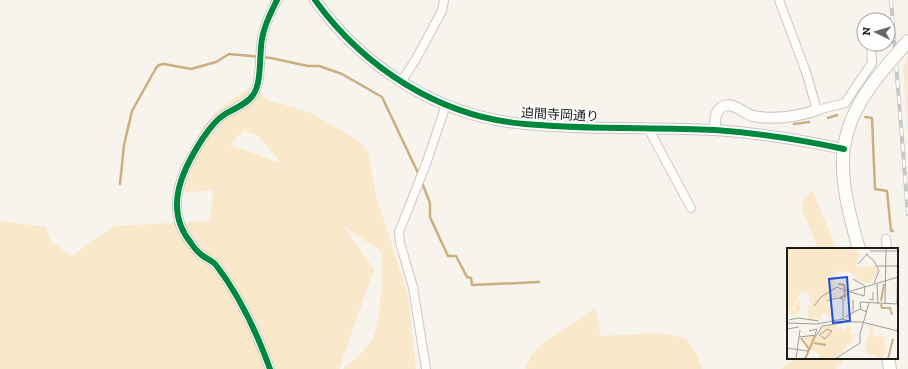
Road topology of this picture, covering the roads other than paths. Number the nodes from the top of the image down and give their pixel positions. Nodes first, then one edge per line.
1 (277, 0) edge
2 (315, 0) edge
3 (444, 0) edge
4 (779, 0) edge
5 (905, 45) edge
6 (871, 52) edge
7 (400, 82) junction
8 (446, 105) junction
9 (817, 110) junction
10 (648, 128) junction
11 (715, 130) junction
12 (844, 149) junction
13 (690, 208) dead end
14 (886, 239) dead end
15 (859, 248) edge
16 (887, 248) edge
17 (270, 369) edge
18 (426, 369) edge

1 - 17 street
2 - 7 street, 迫間寺岡通り
3 - 7 street
4 - 9 street
5 - 12 main road, bridge
6 - 9 street
7 - 8 street, 迫間寺岡通り
8 - 10 street, 迫間寺岡通り
8 - 18 street
9 - 11 street
10 - 11 street, 迫間寺岡通り
10 - 13 street
11 - 12 street, 迫間寺岡通り
12 - 15 main road
14 - 16 street

